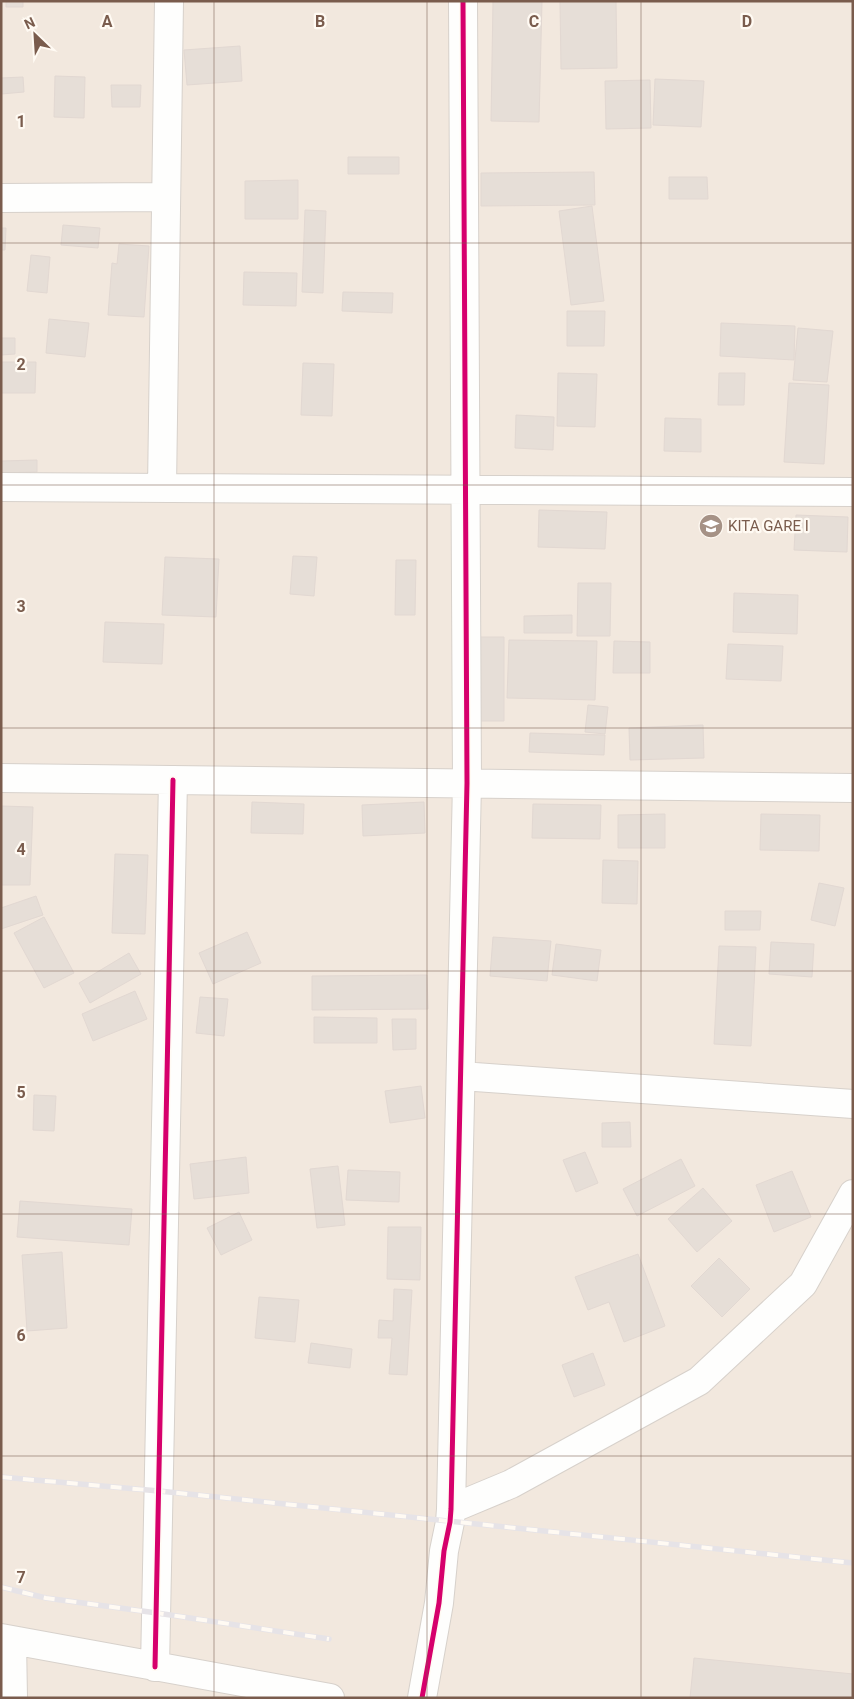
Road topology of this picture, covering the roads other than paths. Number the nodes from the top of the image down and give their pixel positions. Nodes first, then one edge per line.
1 (169, 1) edge
2 (463, 1) edge
3 (166, 197) junction
4 (1, 198) edge
5 (1, 487) edge
6 (162, 488) junction
7 (466, 489) junction
8 (853, 492) edge
9 (1, 778) edge
10 (174, 780) junction
11 (467, 783) junction
12 (853, 788) edge
13 (461, 1076) junction
14 (853, 1104) edge
15 (853, 1194) edge
16 (451, 1508) junction
17 (7, 1640) edge
18 (155, 1666) junction
19 (14, 1698) edge
20 (330, 1698) edge
21 (422, 1698) edge

1 - 3 street
2 - 7 street
3 - 4 street
3 - 6 street
5 - 6 street
6 - 7 street
7 - 8 street
7 - 11 street
9 - 10 street
10 - 11 street
10 - 18 street
11 - 12 street
11 - 13 street
13 - 14 street
13 - 16 street
15 - 16 street
16 - 21 street
17 - 18 street
17 - 19 street
18 - 20 street

